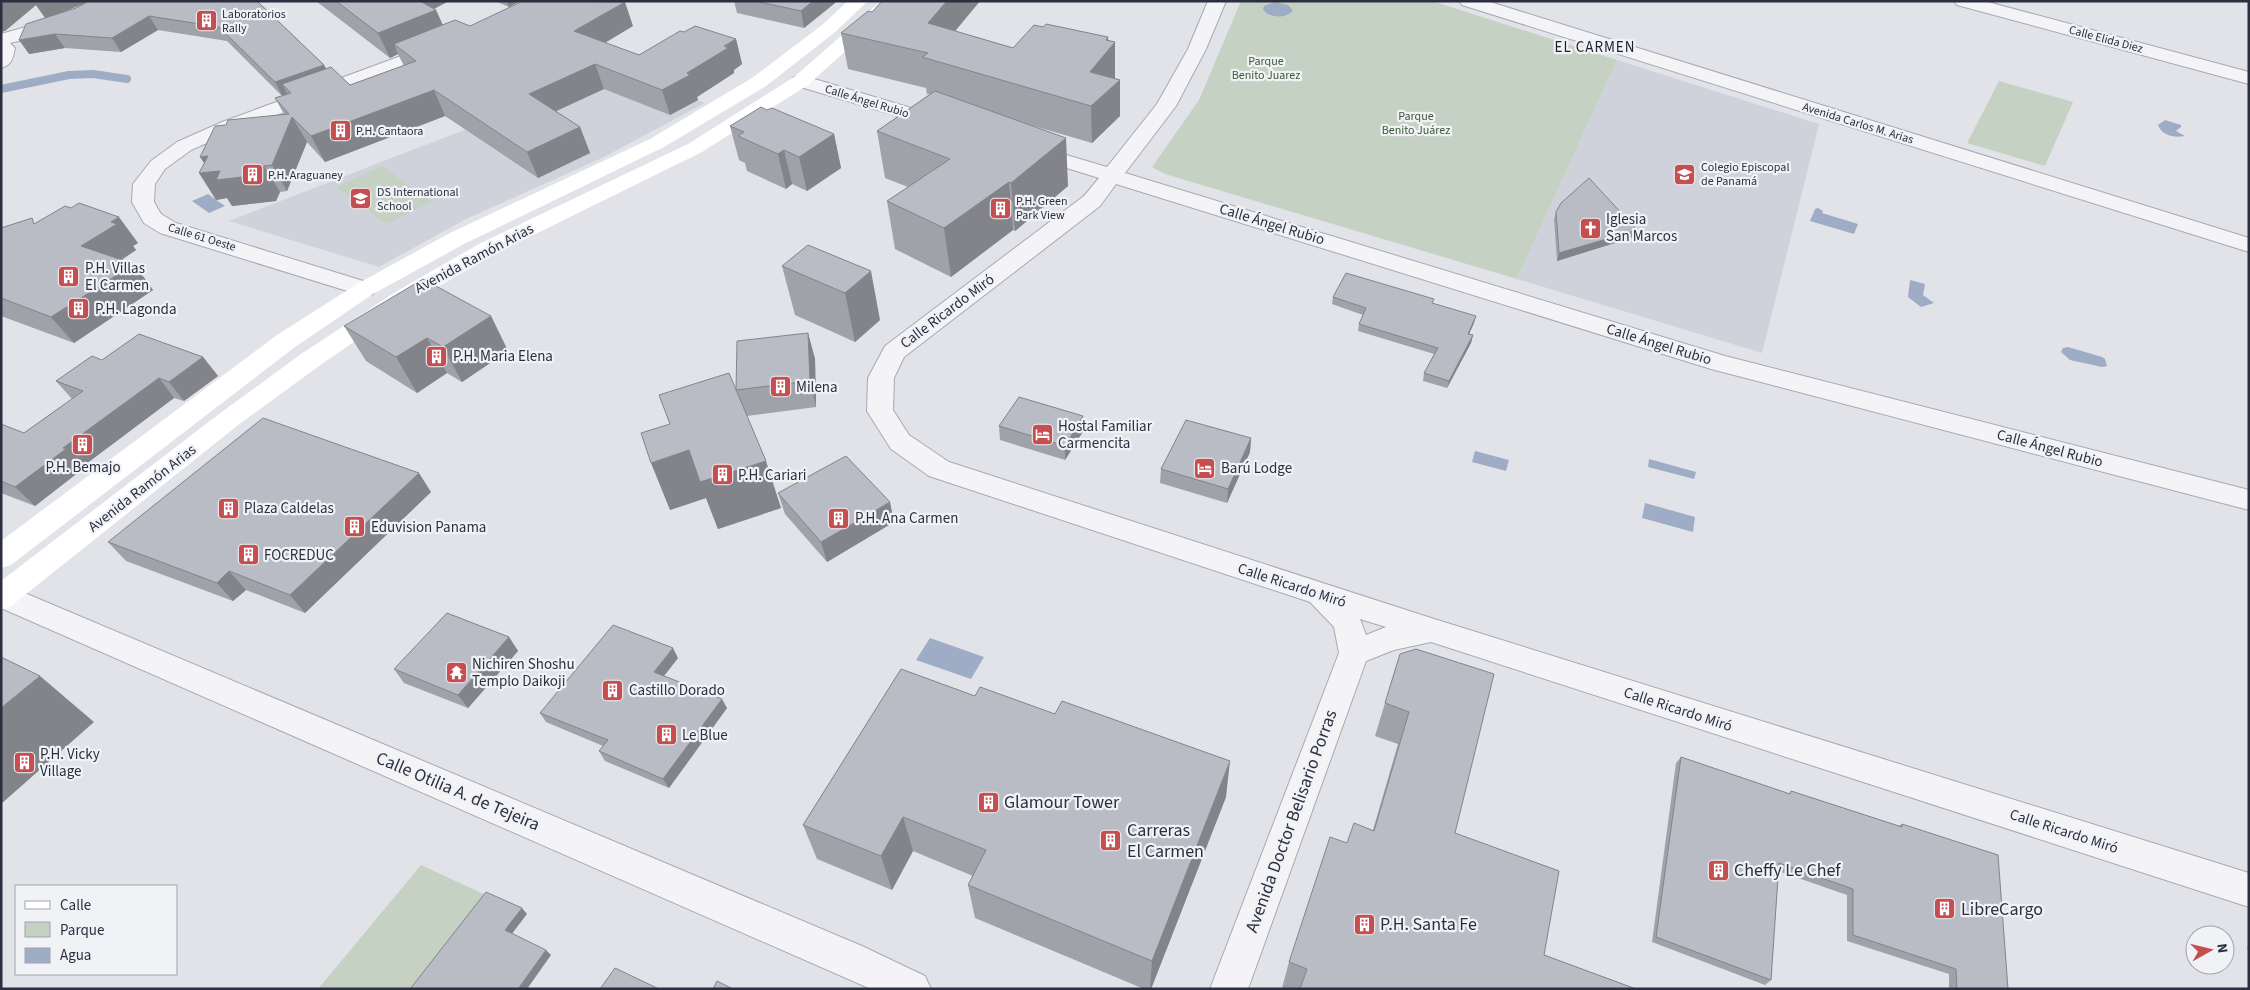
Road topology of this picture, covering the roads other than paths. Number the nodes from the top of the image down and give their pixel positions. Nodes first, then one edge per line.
1 (110, 1) edge
2 (859, 1) edge
3 (892, 1) edge
4 (1217, 1) edge
5 (1468, 1) edge
6 (1963, 1) edge
7 (1, 40) edge
8 (456, 41) edge
9 (1, 46) edge
10 (795, 55) junction
11 (1, 62) edge
12 (2249, 78) edge
13 (801, 81) junction
14 (963, 130) edge
15 (1010, 144) edge
16 (1076, 164) junction
17 (1113, 175) junction
18 (1092, 200) junction
19 (2249, 246) edge
20 (364, 290) junction
21 (2249, 500) edge
22 (1, 558) edge
23 (1321, 594) junction
24 (2, 596) edge
25 (1431, 630) junction
26 (1354, 654) junction
27 (2249, 890) edge
28 (912, 989) edge
29 (1229, 989) edge

1 - 7 street
2 - 10 main road, Avenida Ramón Arias
3 - 13 main road, Avenida Ramón Arias
4 - 17 street, Calle Ricardo Miró
5 - 19 street, Avenida Carlos M. Arias
6 - 12 street, Calle Elida Diez
8 - 20 street, Calle 61 Oeste
9 - 11 street
10 - 13 main road
10 - 20 main road, Avenida Ramón Arias
13 - 14 street, Calle Ángel Rubio
13 - 24 main road, Avenida Ramón Arias
15 - 16 street, Calle Ángel Rubio
16 - 17 street, Calle Ángel Rubio
16 - 18 street
17 - 18 street, Calle Ricardo Miró
17 - 21 street, Calle Ángel Rubio
18 - 23 street, Calle Ricardo Miró
20 - 22 main road, Avenida Ramón Arias
23 - 25 street, Calle Ricardo Miró
23 - 26 street, Avenida Doctor Belisario Porras
24 - 28 street, Calle Otilia A. de Tejeira
25 - 26 street
25 - 27 street, Calle Ricardo Miró
26 - 29 street, Avenida Doctor Belisario Porras

